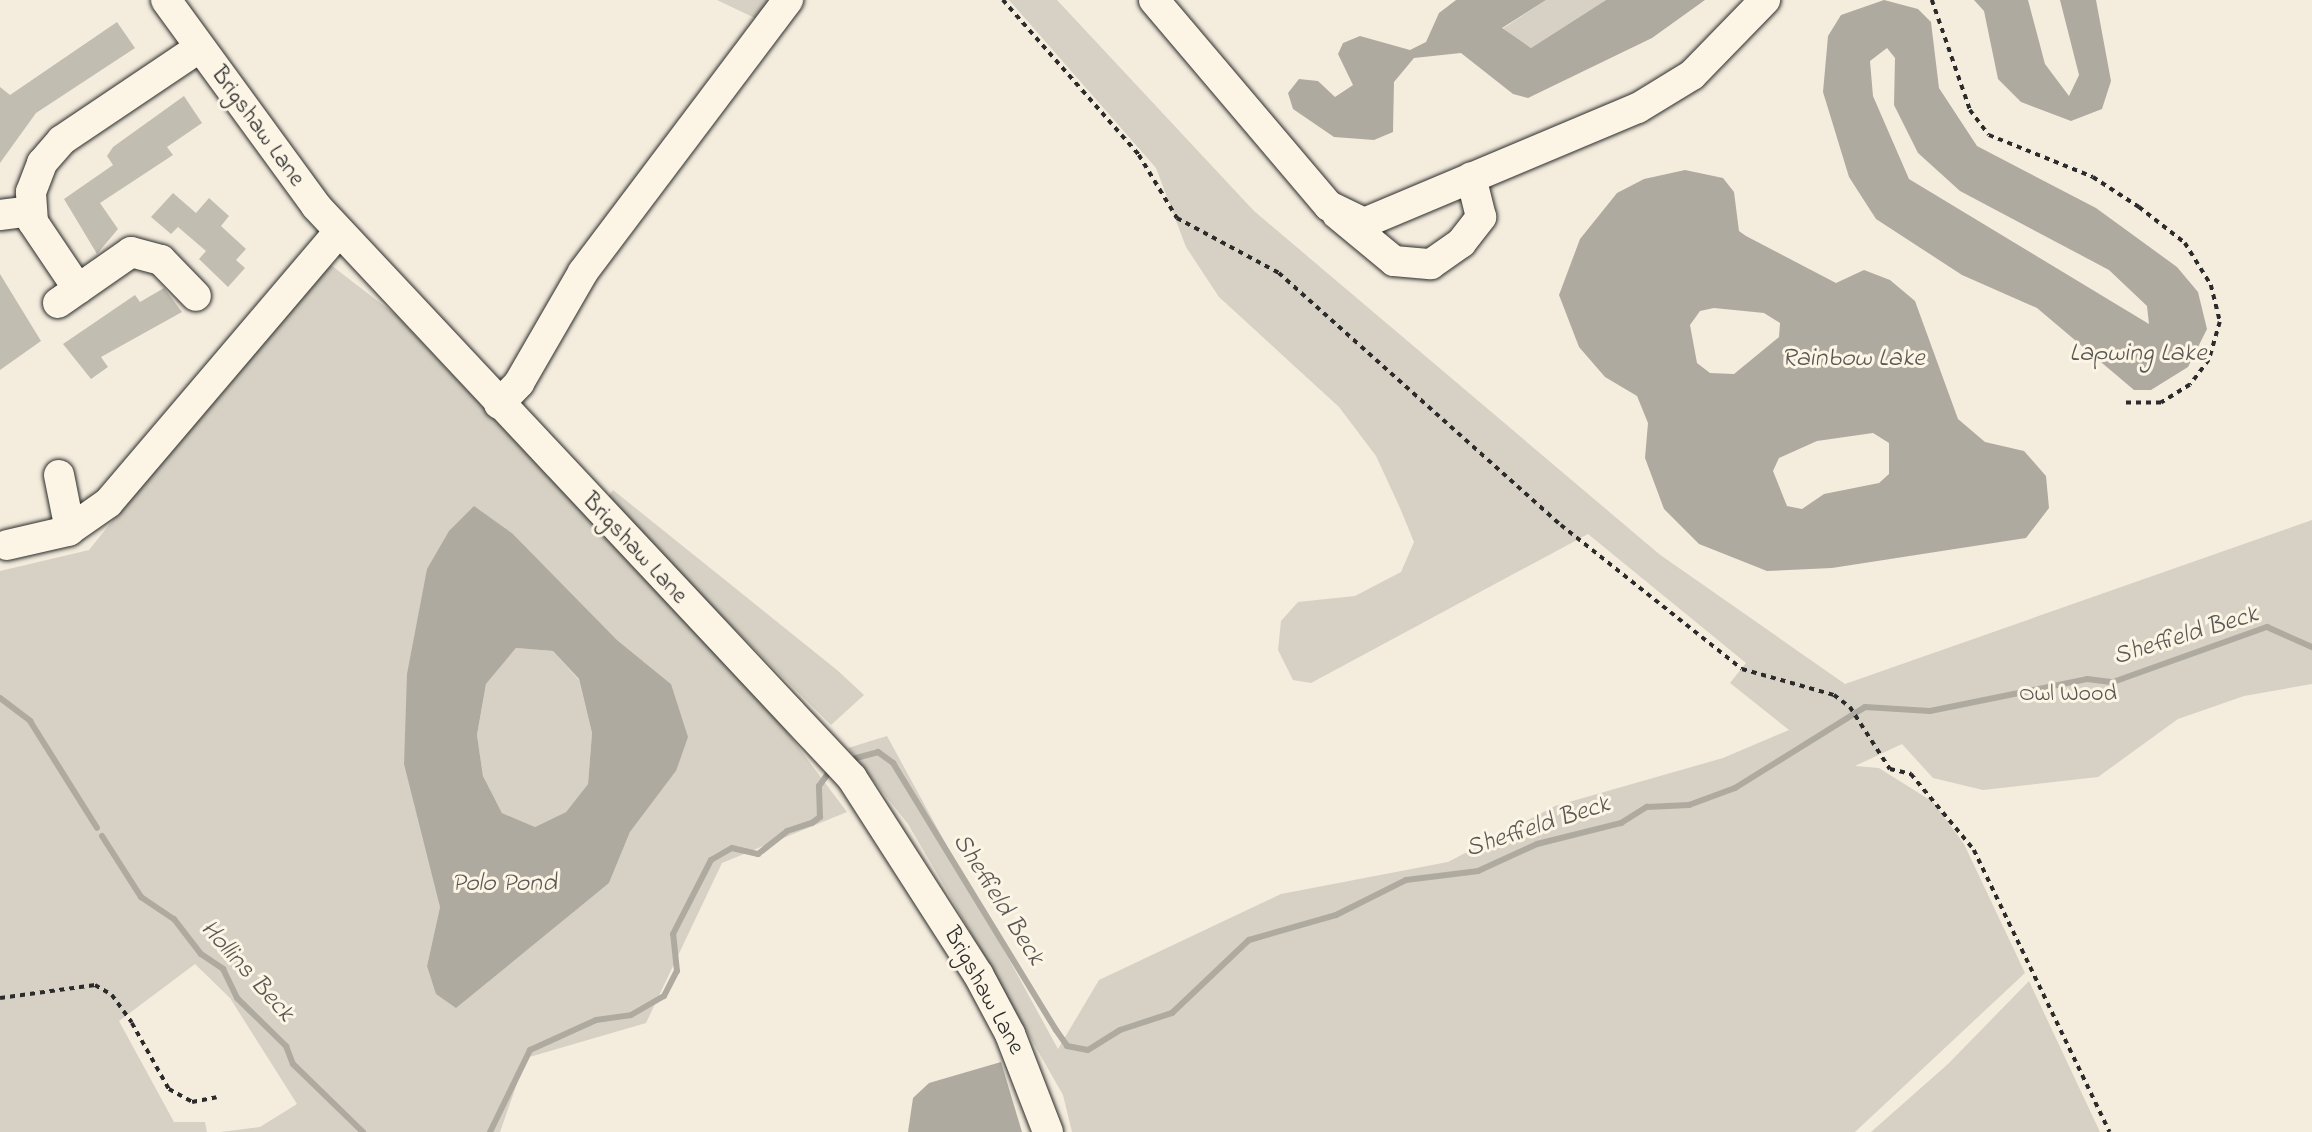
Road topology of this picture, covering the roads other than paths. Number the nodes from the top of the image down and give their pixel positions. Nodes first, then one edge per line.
1 (166, 0) edge
2 (788, 0) edge
3 (1154, 0) edge
4 (1765, 0) edge
5 (199, 48) junction
6 (1471, 177) junction
7 (1329, 206) junction
8 (31, 211) junction
9 (0, 215) edge
10 (339, 232) junction
11 (196, 296) dead end
12 (499, 404) junction
13 (59, 475) dead end
14 (70, 530) junction
15 (8, 545) dead end
16 (1048, 1132) edge

1 - 5 street, Brigshaw Lane
2 - 12 street
3 - 7 street
4 - 6 street
5 - 8 street
5 - 10 street, Brigshaw Lane
6 - 7 street
6 - 7 street
8 - 9 street
8 - 11 street
10 - 12 street, Brigshaw Lane
10 - 14 street
12 - 16 street, Brigshaw Lane
13 - 14 street
14 - 15 street

